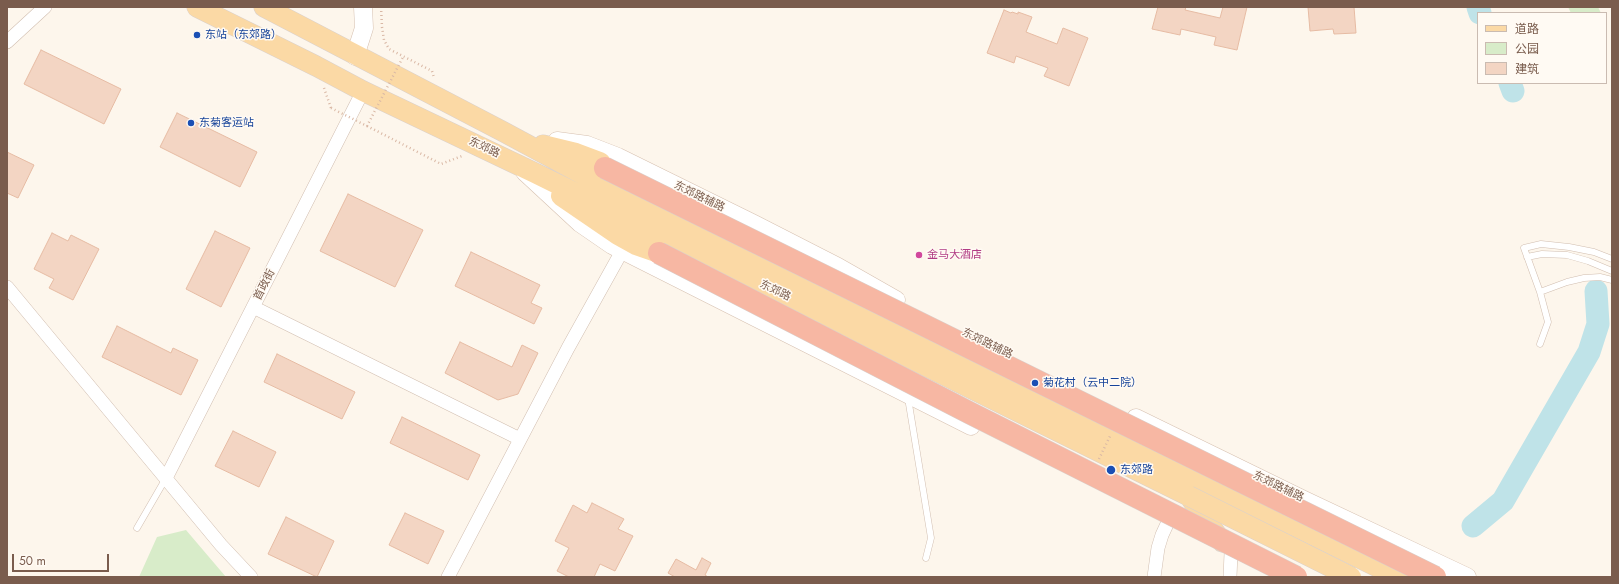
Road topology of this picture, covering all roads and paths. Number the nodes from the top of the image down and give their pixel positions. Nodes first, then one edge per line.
1 (45, 7) edge
2 (197, 7) edge
3 (264, 7) edge
4 (363, 7) edge
5 (381, 7) edge
6 (7, 42) edge
7 (355, 56) junction
8 (403, 57) junction
9 (432, 72) dead end
10 (363, 91) junction
11 (331, 108) dead end
12 (367, 126) junction
13 (502, 131) junction
14 (494, 153) junction
15 (441, 164) dead end
16 (604, 168) joint
17 (622, 251) junction
18 (659, 253) joint
19 (1527, 257) junction
20 (1612, 259) edge
21 (1612, 271) edge
22 (1612, 280) edge
23 (7, 287) edge
24 (1540, 292) junction
25 (253, 307) junction
26 (1540, 344) dead end
27 (908, 394) junction
28 (1115, 427) dead end
29 (520, 439) junction
30 (1097, 463) dead end
31 (166, 478) junction
32 (1189, 496) junction
33 (1168, 522) junction
34 (137, 528) dead end
35 (1231, 553) junction
36 (926, 558) dead end
37 (1393, 575) edge
38 (252, 577) edge
39 (448, 577) edge
40 (1154, 577) edge
41 (1230, 577) edge
42 (1278, 577) edge
43 (1296, 577) edge
44 (1351, 577) edge
45 (1435, 577) edge
46 (1467, 577) edge

1 - 6 street
2 - 10 main road, 东郊路
3 - 7 main road, 东郊路
4 - 7 main road
5 - 8 path
7 - 13 main road, 东郊路
8 - 9 path
8 - 12 path, bridge
10 - 14 main road, 东郊路
10 - 25 street, 首政街
11 - 12 path, bridge
12 - 15 path
13 - 16 main road
13 - 37 main road, 东郊路
13 - 46 main road, 东郊路辅路
14 - 17 main road
14 - 18 main road
14 - 32 main road, 东郊路
16 - 45 highway, bridge
17 - 27 main road
17 - 29 street
18 - 43 highway, bridge
19 - 20 lane
19 - 21 lane
19 - 24 lane
22 - 24 lane
23 - 31 street
24 - 26 lane
25 - 29 street
25 - 31 street, 首政街
27 - 33 main road
27 - 36 lane
28 - 30 path, bridge
29 - 39 street
31 - 34 lane
31 - 38 street
32 - 35 main road
32 - 44 main road, 东郊路, bridge
33 - 35 main road
33 - 40 street
35 - 41 street
35 - 42 main road

